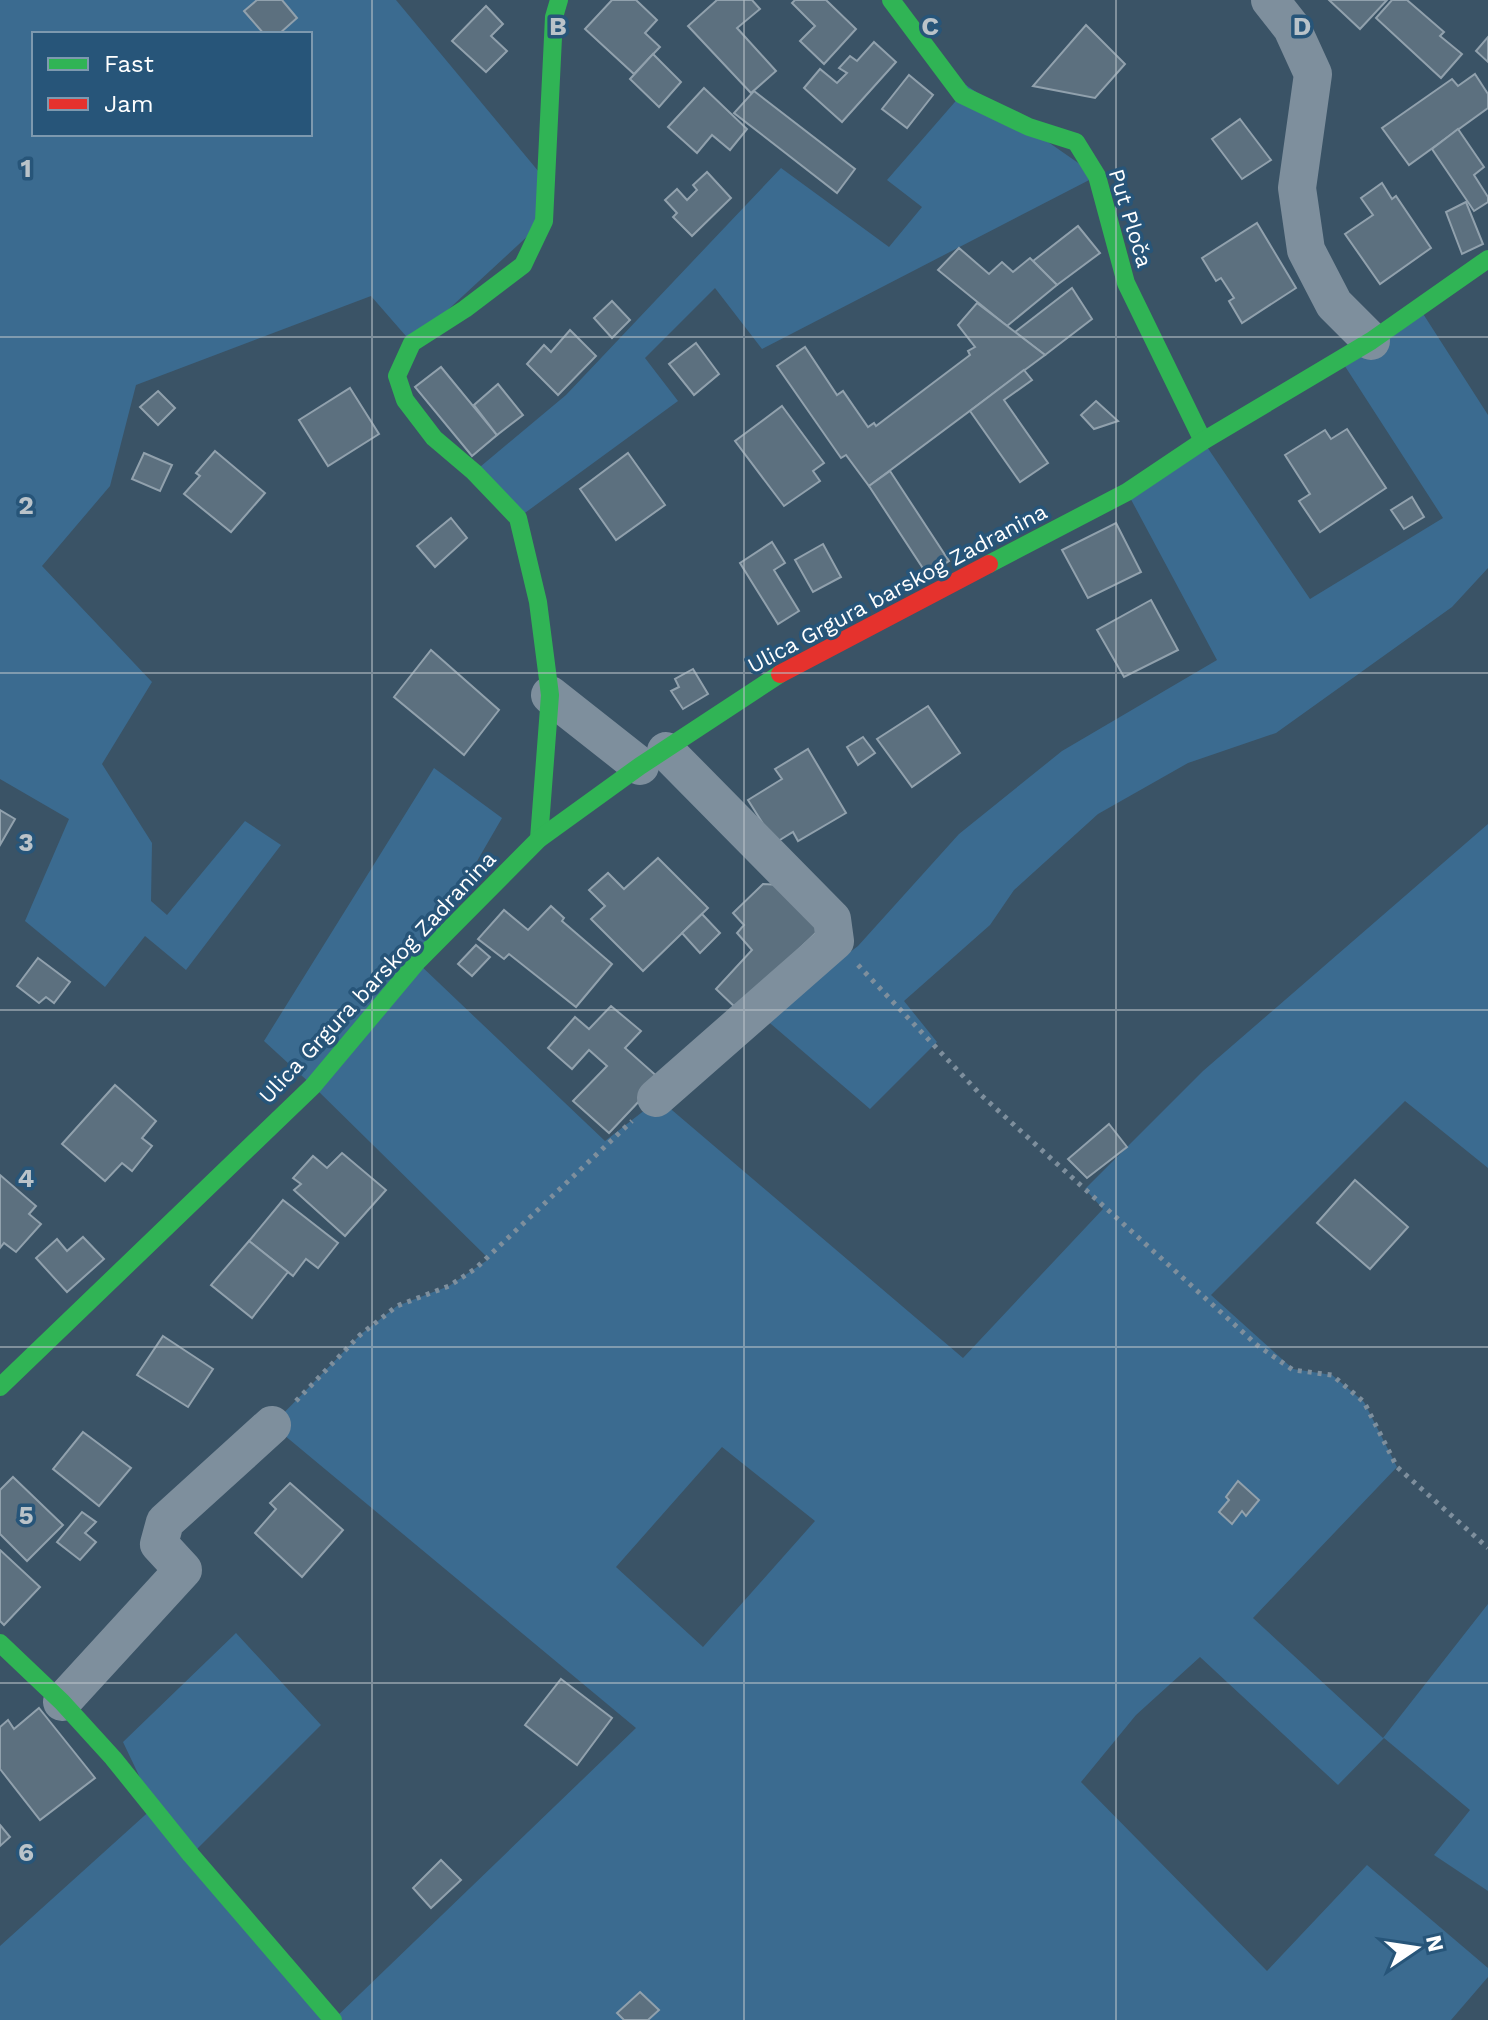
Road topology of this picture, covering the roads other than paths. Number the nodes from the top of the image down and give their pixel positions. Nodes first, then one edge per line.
1 (559, 0) edge
2 (891, 0) edge
3 (1270, 0) edge
4 (1488, 259) edge
5 (1371, 341) junction
6 (1203, 441) junction
7 (550, 695) junction
8 (653, 759) junction
9 (539, 839) junction
10 (656, 1098) road end
11 (0, 1387) edge
12 (272, 1425) road end
13 (0, 1643) edge
14 (62, 1702) junction
15 (333, 2020) edge

1 - 7 street
2 - 6 street, Put Ploča
3 - 5 street
4 - 5 street, Ulica Grgura barskog Zadranina
5 - 6 street, Ulica Grgura barskog Zadranina
6 - 8 street, Ulica Grgura barskog Zadranina
7 - 8 street
7 - 9 street
8 - 9 street, Ulica Grgura barskog Zadranina
8 - 10 street
9 - 11 street, Ulica Grgura barskog Zadranina
12 - 14 street
13 - 14 street
14 - 15 street

